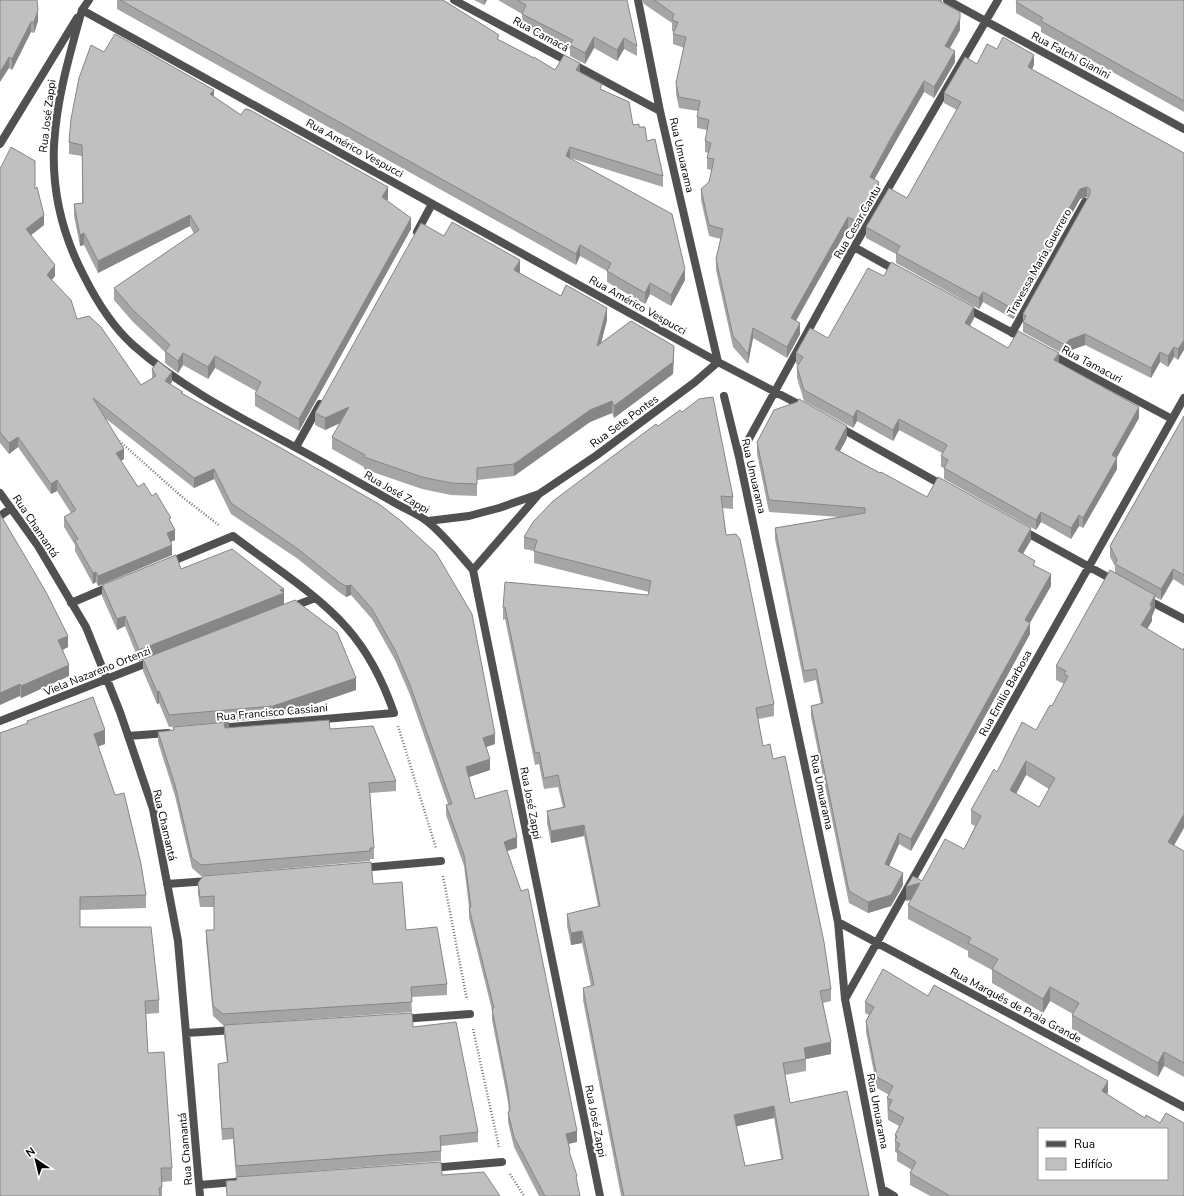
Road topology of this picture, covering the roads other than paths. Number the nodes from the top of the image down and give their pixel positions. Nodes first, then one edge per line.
1 (80, 0) edge
2 (89, 0) edge
3 (454, 0) edge
4 (638, 0) edge
5 (947, 0) edge
6 (998, 0) edge
7 (82, 10) junction
8 (985, 22) junction
9 (660, 111) junction
10 (1184, 129) edge
11 (0, 144) edge
12 (1085, 202) edge
13 (432, 204) junction
14 (413, 239) edge
15 (854, 248) junction
16 (902, 274) edge
17 (957, 303) edge
18 (1012, 333) junction
19 (718, 362) junction
20 (775, 391) junction
21 (724, 396) dead end
22 (323, 398) edge
23 (1184, 398) edge
24 (810, 410) edge
25 (1172, 419) junction
26 (831, 422) edge
27 (296, 447) junction
28 (739, 457) junction
29 (950, 489) edge
30 (0, 493) edge
31 (540, 494) junction
32 (11, 508) junction
33 (0, 516) edge
34 (428, 521) junction
35 (1012, 524) edge
36 (159, 566) edge
37 (1089, 567) junction
38 (473, 570) junction
39 (123, 582) edge
40 (1123, 586) edge
41 (1136, 593) edge
42 (315, 598) junction
43 (71, 603) junction
44 (278, 612) edge
45 (1184, 620) edge
46 (158, 658) edge
47 (106, 678) junction
48 (0, 721) edge
49 (207, 730) edge
50 (175, 732) edge
51 (128, 736) junction
52 (440, 861) road end
53 (355, 868) edge
54 (214, 880) edge
55 (167, 884) junction
56 (838, 922) junction
57 (877, 943) junction
58 (845, 999) junction
59 (470, 1014) road end
60 (391, 1019) edge
61 (241, 1029) edge
62 (186, 1033) junction
63 (1184, 1107) edge
64 (502, 1162) road end
65 (424, 1168) edge
66 (245, 1182) edge
67 (199, 1185) junction
68 (882, 1193) edge
69 (200, 1196) edge
70 (600, 1196) edge
71 (894, 1196) edge

1 - 7 street
2 - 7 street, Rua José Zappi
3 - 9 street, Rua Camacá
4 - 9 street, Rua Umuarama
5 - 8 street, Rua Falchi Gianini
6 - 8 street, Rua Cesar Cantu
7 - 11 street
7 - 13 street, Rua Américo Vespucci
7 - 27 street, Rua José Zappi
8 - 10 street, Rua Falchi Gianini
8 - 15 street, Rua Cesar Cantu
9 - 19 street, Rua Umuarama
12 - 18 street, Travessa Maria Guerrero
13 - 14 street
13 - 19 street, Rua Américo Vespucci
15 - 16 street
15 - 20 street, Rua Cesar Cantu
17 - 18 street, Rua Tamacuri
18 - 25 street, Rua Tamacuri
19 - 20 street, Rua Américo Vespucci
19 - 31 street, Rua Sete Pontes
20 - 24 street, Rua Américo Vespucci
20 - 28 street, Rua Cesar Cantu
21 - 28 street, Rua Umuarama
22 - 27 street
23 - 25 street, Rua Emilio Barbosa
25 - 37 street, Rua Emilio Barbosa
26 - 29 street
27 - 34 street, Rua José Zappi
28 - 56 street, Rua Umuarama
30 - 32 street, Rua Chamantá
31 - 34 street, Rua Sete Pontes
31 - 38 street, Rua Sete Pontes
32 - 33 street
32 - 43 street, Rua Chamantá
34 - 38 street, Rua José Zappi
35 - 37 street
36 - 42 street
37 - 40 street
37 - 57 street, Rua Emilio Barbosa
38 - 70 street, Rua José Zappi
39 - 43 street
41 - 45 street
42 - 44 street
42 - 49 street, Rua Francisco Cassiani
43 - 47 street, Rua Chamantá
46 - 47 street, Viela Nazareno Ortenzi
47 - 48 street, Viela Nazareno Ortenzi
47 - 51 street, Rua Chamantá
50 - 51 street
51 - 55 street, Rua Chamantá
52 - 53 street
54 - 55 street
55 - 62 street, Rua Chamantá
56 - 57 street, Rua Marquês de Praia Grande
56 - 58 street, Rua Umuarama
57 - 58 street, Rua Emilio Barbosa
57 - 63 street, Rua Marquês de Praia Grande
58 - 68 street, Rua Umuarama
59 - 60 street
61 - 62 street
62 - 67 street, Rua Chamantá
64 - 65 street
66 - 67 street
67 - 69 street, Rua Chamantá
68 - 71 street

